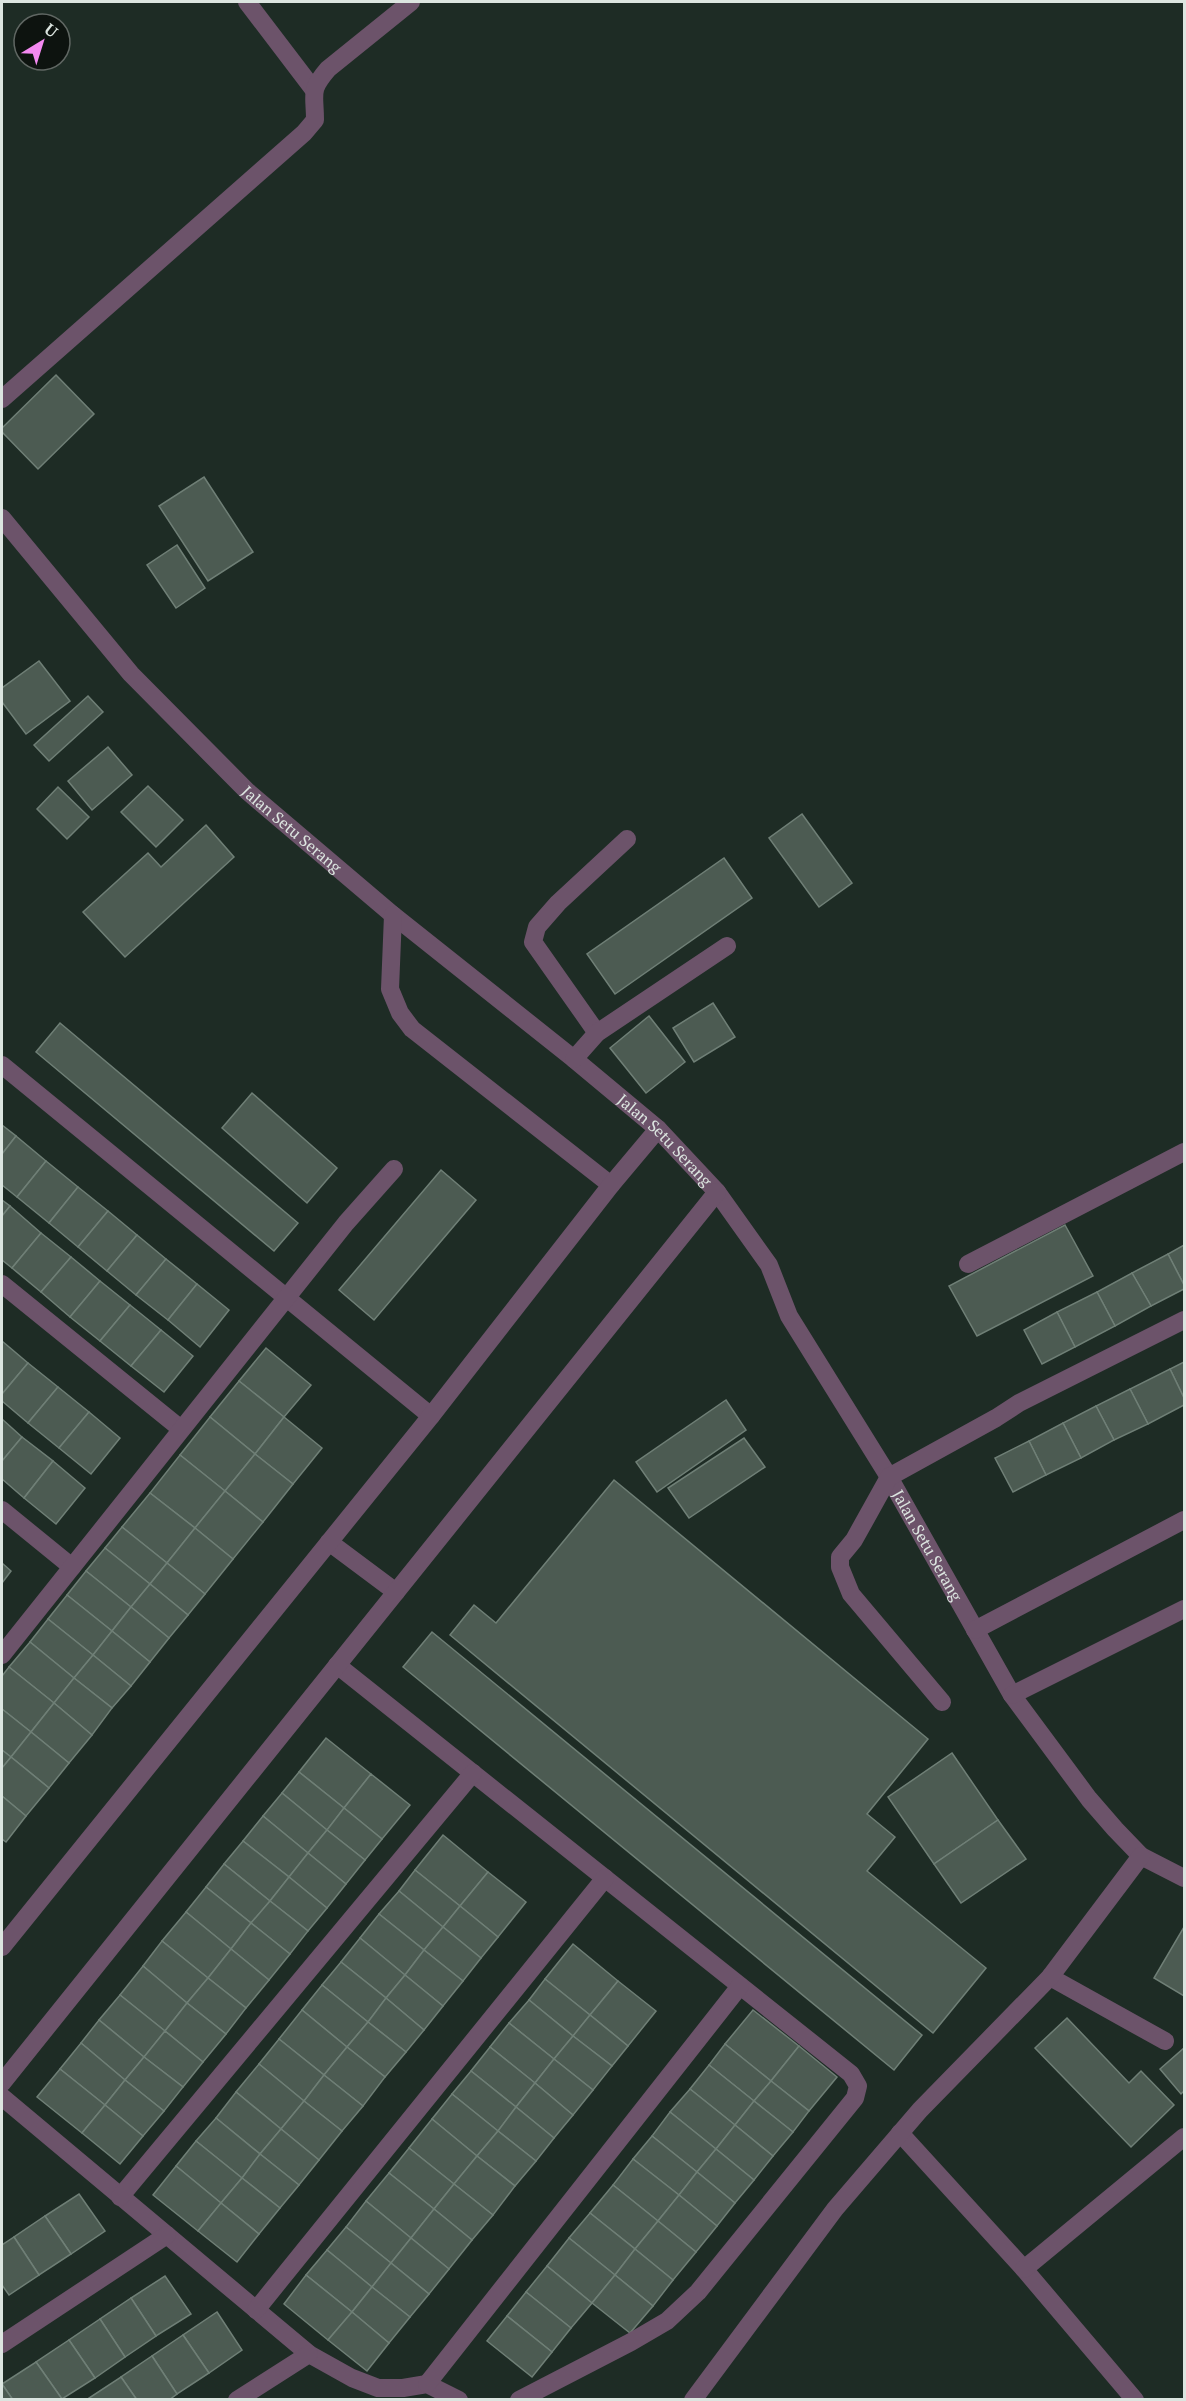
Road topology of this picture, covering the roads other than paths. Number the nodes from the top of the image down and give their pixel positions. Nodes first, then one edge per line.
1 (247, 2) edge
2 (411, 2) edge
3 (314, 90) junction
4 (2, 399) edge
5 (2, 518) edge
6 (627, 839) dead end
7 (393, 915) junction
8 (727, 946) dead end
9 (597, 1033) junction
10 (574, 1059) junction
11 (2, 1065) edge
12 (658, 1129) junction
13 (1185, 1152) edge
14 (394, 1169) dead end
15 (611, 1185) junction
16 (717, 1192) junction
17 (968, 1264) dead end
18 (2, 1284) edge
19 (288, 1297) junction
20 (1185, 1320) edge
21 (431, 1416) junction
22 (182, 1429) junction
23 (889, 1477) junction
24 (2, 1510) edge
25 (1185, 1520) edge
26 (329, 1542) junction
27 (72, 1567) junction
28 (396, 1592) junction
29 (1185, 1609) edge
30 (975, 1630) junction
31 (2, 1655) edge
32 (337, 1665) junction
33 (1011, 1695) junction
34 (942, 1702) dead end
35 (473, 1773) junction
36 (1142, 1856) junction
37 (605, 1878) junction
38 (1185, 1878) edge
39 (2, 1947) edge
40 (1050, 1977) junction
41 (740, 1986) junction
42 (1165, 2041) dead end
43 (2, 2083) edge
44 (2, 2097) edge
45 (900, 2133) junction
46 (1185, 2137) edge
47 (120, 2197) junction
48 (167, 2235) junction
49 (1024, 2269) junction
50 (256, 2310) junction
51 (2, 2343) edge
52 (309, 2354) junction
53 (427, 2384) junction
54 (237, 2400) edge
55 (459, 2400) edge
56 (519, 2400) edge
57 (693, 2400) edge
58 (1135, 2400) edge

1 - 3 street
2 - 3 street
3 - 4 street
5 - 7 street, Jalan Setu Serang
6 - 9 street
7 - 10 street, Jalan Setu Serang
7 - 15 street
8 - 9 street
9 - 10 street
10 - 12 street, Jalan Setu Serang
11 - 19 street
12 - 15 street
12 - 16 street, Jalan Setu Serang
13 - 17 street
14 - 19 street
15 - 21 street
16 - 23 street, Jalan Setu Serang
16 - 28 street
18 - 22 street
19 - 21 street
19 - 22 street
20 - 23 street
21 - 26 street
22 - 27 street
23 - 30 street, Jalan Setu Serang
23 - 34 street
24 - 27 street
25 - 30 street
26 - 28 street
26 - 39 street
27 - 31 street
28 - 32 street
29 - 33 street
30 - 33 street, Jalan Setu Serang
32 - 35 street
32 - 43 street
33 - 36 street, Jalan Setu Serang
35 - 37 street
35 - 47 street
36 - 38 street, Jalan Setu Serang
36 - 40 street
37 - 41 street
37 - 50 street
40 - 42 street
40 - 45 street
41 - 53 street
41 - 56 street
44 - 47 street
45 - 49 street
45 - 57 street
46 - 49 street
47 - 48 street
48 - 50 street
48 - 51 street
49 - 58 street
50 - 52 street
52 - 53 street
52 - 54 street
53 - 55 street

